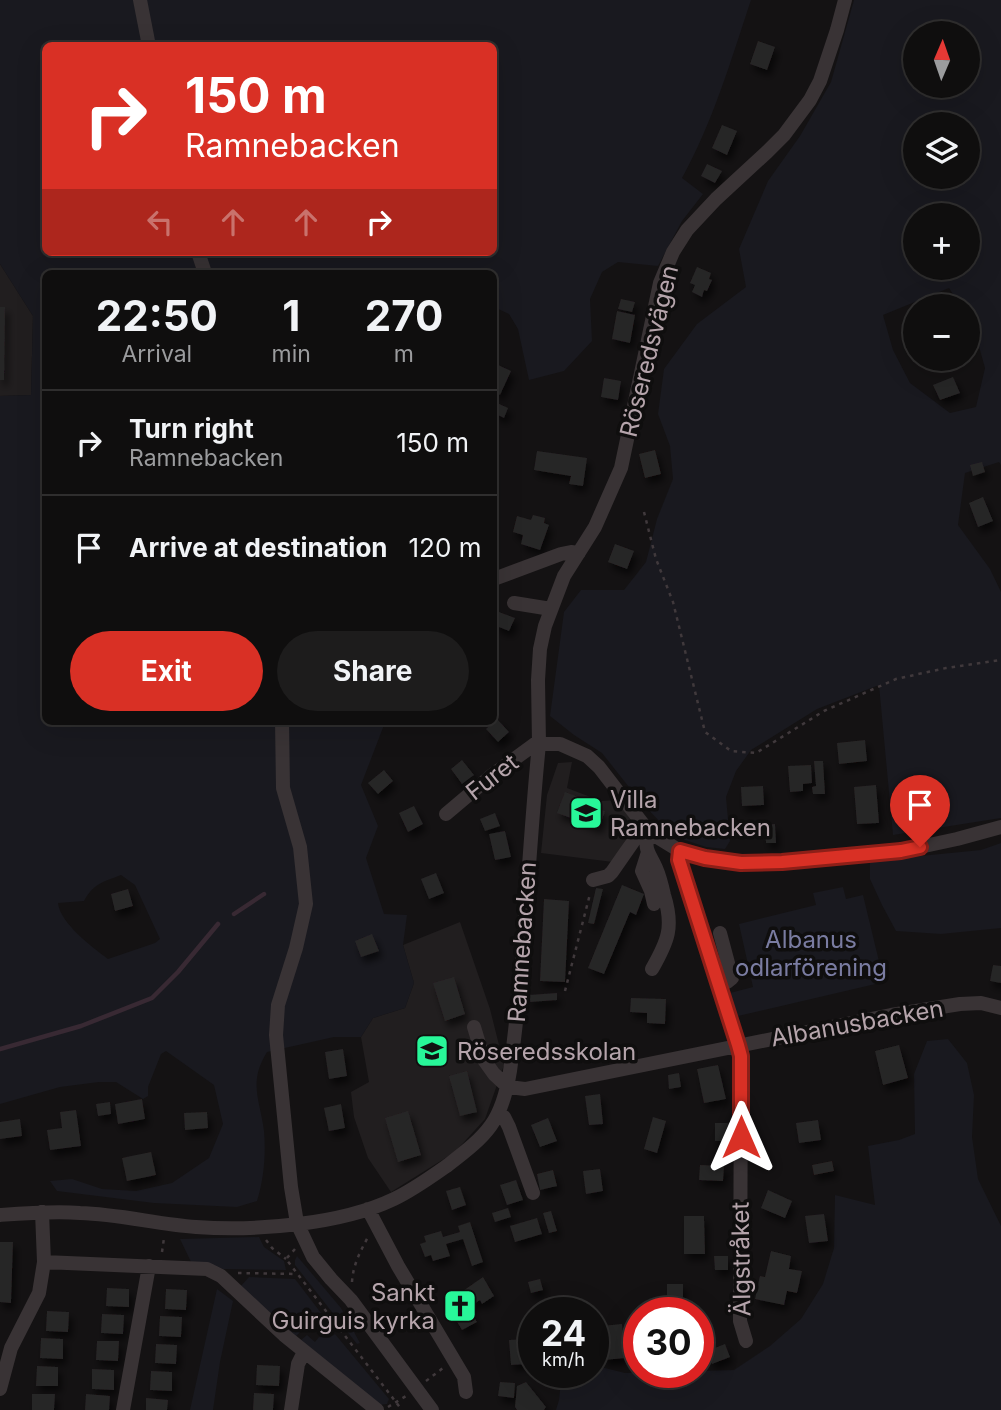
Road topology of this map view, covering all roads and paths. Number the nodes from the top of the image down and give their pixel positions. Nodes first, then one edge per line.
1 (140, 0) edge
2 (845, 0) edge
3 (148, 42) edge
4 (644, 512) dead end
5 (579, 553) junction
6 (497, 578) edge
7 (514, 603) dead end
8 (551, 609) junction
9 (1001, 660) edge
10 (282, 725) edge
11 (539, 744) junction
12 (446, 814) dead end
13 (1001, 827) edge
14 (647, 829) junction
15 (680, 851) junction
16 (648, 852) junction
17 (593, 880) joint
18 (654, 904) dead end
19 (720, 933) dead end
20 (652, 969) dead end
21 (718, 984) junction
22 (565, 990) dead end
23 (1001, 1008) edge
24 (474, 1027) dead end
25 (738, 1045) junction
26 (508, 1087) junction
27 (499, 1114) junction
28 (533, 1194) dead end
29 (368, 1209) junction
30 (42, 1212) junction
31 (0, 1215) edge
32 (297, 1223) junction
33 (166, 1231) dead end
34 (264, 1235) dead end
35 (369, 1236) dead end
36 (305, 1243) junction
37 (162, 1250) dead end
38 (286, 1259) junction
39 (44, 1262) junction
40 (149, 1266) junction
41 (237, 1273) dead end
42 (297, 1274) junction
43 (351, 1285) dead end
44 (746, 1341) dead end
45 (304, 1352) junction
46 (443, 1368) dead end
47 (431, 1377) dead end
48 (0, 1389) edge
49 (466, 1392) dead end
50 (406, 1396) dead end
51 (396, 1403) junction
52 (123, 1410) edge
53 (291, 1410) edge
54 (377, 1410) edge
55 (382, 1410) edge
56 (402, 1410) edge
57 (432, 1410) edge

1 - 3 street
2 - 5 street, Röseredsvägen
4 - 9 path
5 - 6 street
5 - 8 street, Röseredsvägen
7 - 8 street
8 - 11 street, Röseredsvägen
10 - 32 street
11 - 12 street, Furet
11 - 14 street
11 - 26 street, Ramnebacken
13 - 15 street
14 - 15 street
14 - 16 street
14 - 17 street
15 - 21 street, Älgstråket
16 - 18 street
16 - 20 street
17 - 22 path
19 - 21 street
21 - 25 street, Älgstråket
23 - 25 street, Albanusbacken
24 - 26 street
25 - 26 street, Albanusbacken
25 - 44 street, Älgstråket
26 - 27 street, Ramnebacken
27 - 28 street
27 - 29 street, Ramnebacken
29 - 32 street, Ramnebacken
29 - 49 street
30 - 31 street, Ramnebacken
30 - 32 street, Ramnebacken
30 - 39 street
32 - 36 street
33 - 37 path
34 - 38 path
35 - 43 path
36 - 38 path
36 - 57 street
38 - 42 path
39 - 40 street
39 - 48 street
40 - 45 street
40 - 52 street
41 - 42 path
42 - 51 path
45 - 53 street
45 - 54 street
46 - 47 path
50 - 51 path
51 - 55 path
51 - 56 path

